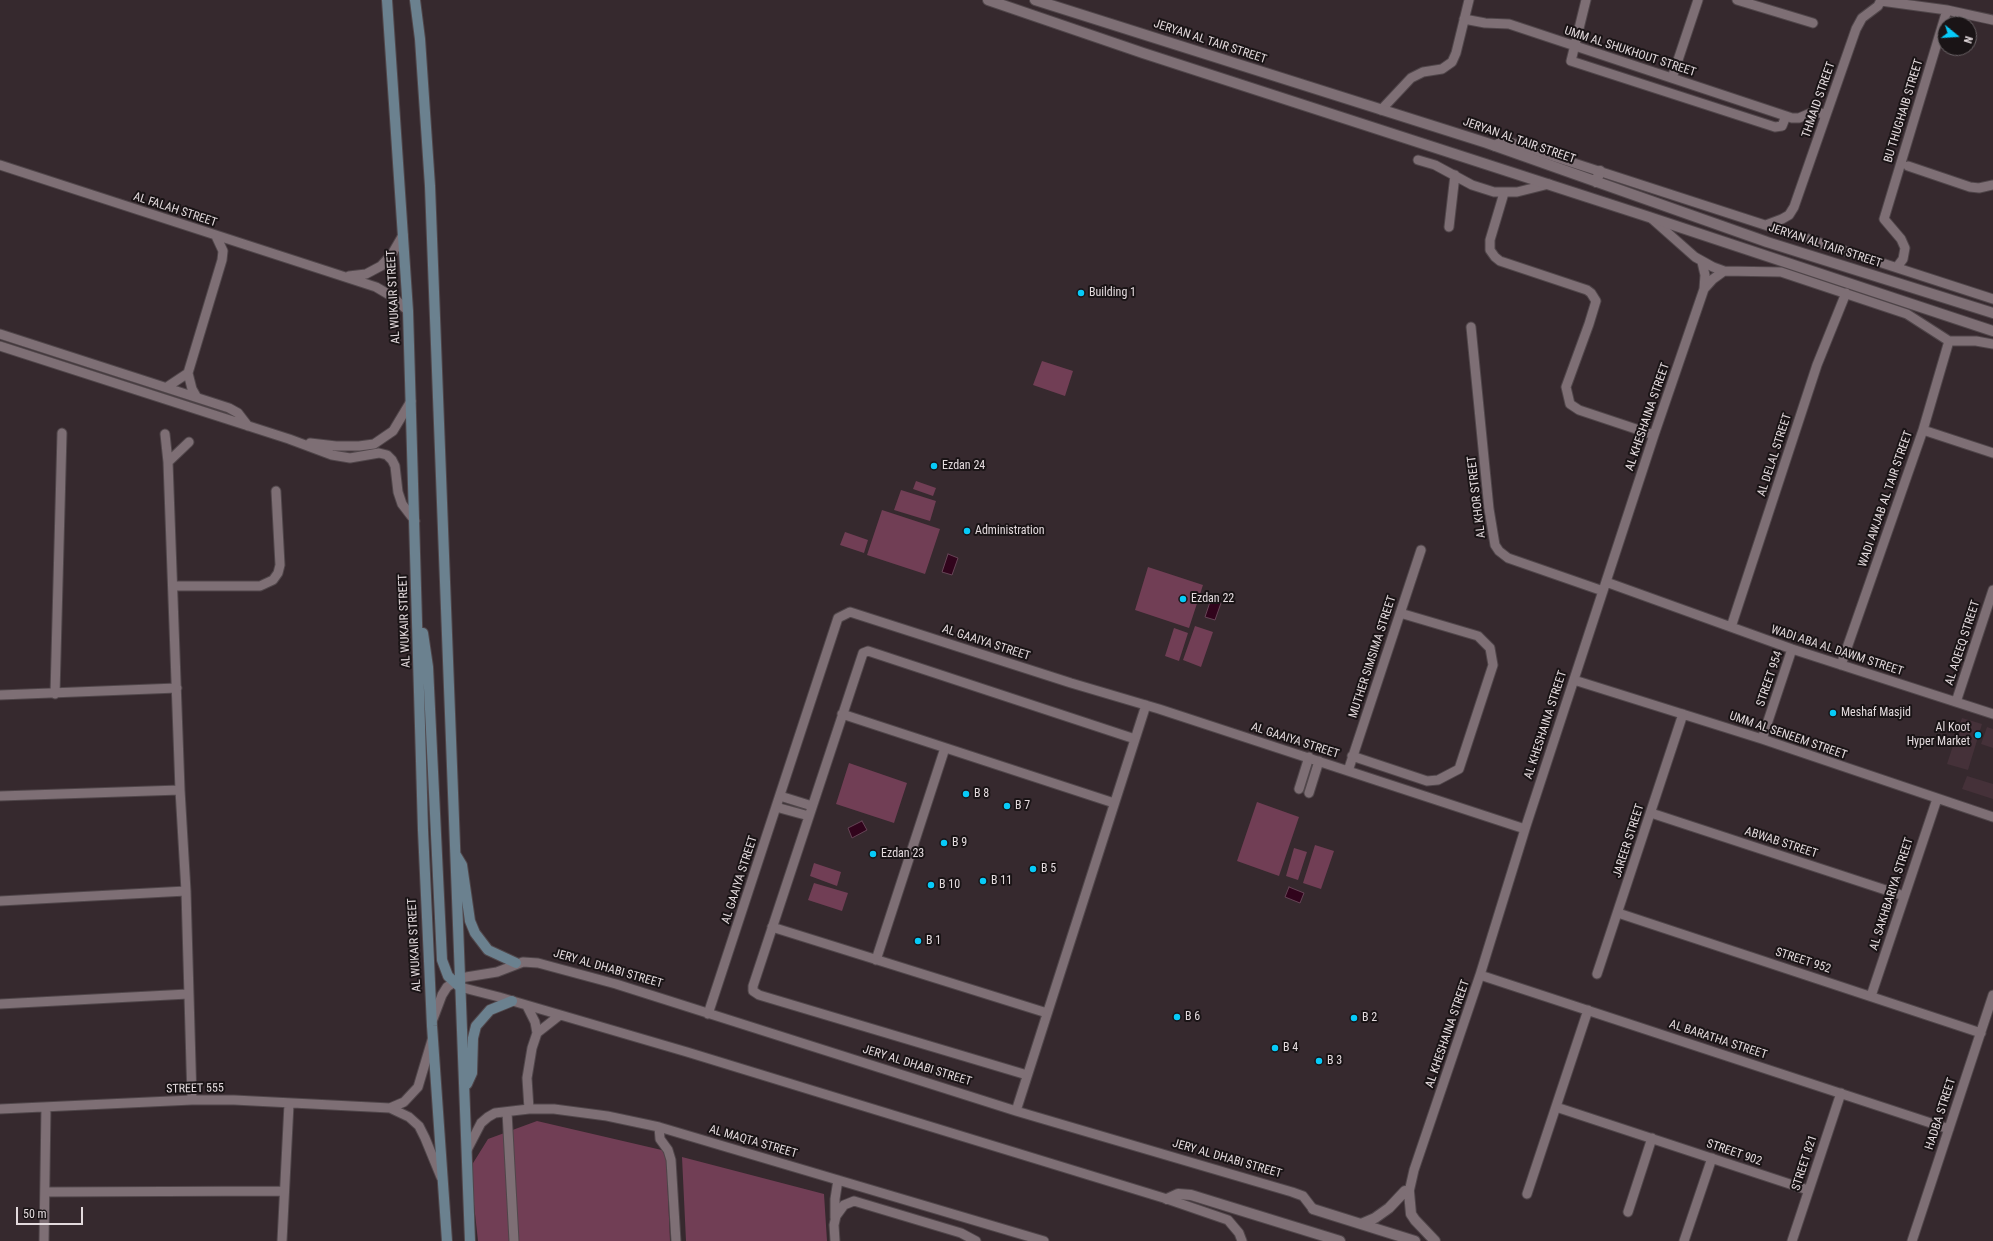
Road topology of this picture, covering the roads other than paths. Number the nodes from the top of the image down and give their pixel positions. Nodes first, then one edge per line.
1 (387, 0) edge
2 (415, 0) edge
3 (988, 0) edge
4 (1035, 0) edge
5 (1469, 0) edge
6 (1586, 0) edge
7 (1698, 0) edge
8 (1737, 0) edge
9 (1881, 0) edge
10 (1948, 10) junction
11 (1464, 18) junction
12 (1993, 20) edge
13 (1813, 24) dead end
14 (1574, 46) junction
15 (1672, 78) junction
16 (1703, 89) junction
17 (1699, 102) junction
18 (1761, 109) junction
19 (1381, 110) junction
20 (1826, 114) junction
21 (1786, 116) junction
22 (1757, 122) junction
23 (1494, 146) junction
24 (1418, 160) dead end
25 (0, 165) edge
26 (1908, 166) dead end
27 (1600, 171) junction
28 (1454, 175) junction
29 (1596, 182) junction
30 (1549, 184) junction
31 (1993, 185) edge
32 (1504, 193) junction
33 (1789, 215) junction
34 (1650, 217) junction
35 (1766, 225) junction
36 (1449, 227) dead end
37 (1794, 234) junction
38 (403, 235) junction
39 (216, 236) junction
40 (1702, 262) junction
41 (1897, 267) junction
42 (1724, 271) junction
43 (342, 276) junction
44 (1704, 289) junction
45 (1846, 293) junction
46 (1993, 299) edge
47 (408, 311) junction
48 (1993, 313) edge
49 (1471, 327) dead end
50 (1993, 331) edge
51 (0, 334) edge
52 (1949, 341) junction
53 (1993, 344) edge
54 (0, 346) edge
55 (108, 368) junction
56 (188, 373) junction
57 (88, 375) junction
58 (167, 387) junction
59 (196, 396) junction
60 (411, 400) junction
61 (248, 426) junction
62 (1923, 430) junction
63 (62, 433) dead end
64 (164, 434) dead end
65 (1654, 435) junction
66 (289, 439) junction
67 (189, 442) dead end
68 (1993, 453) edge
69 (168, 462) junction
70 (276, 491) dead end
71 (415, 520) junction
72 (1421, 550) dead end
73 (173, 586) junction
74 (1605, 586) junction
75 (1993, 590) edge
76 (1675, 608) joint
77 (1400, 612) junction
78 (418, 620) junction
79 (1731, 627) junction
80 (1792, 649) junction
81 (1841, 665) junction
82 (1574, 680) junction
83 (177, 688) junction
84 (55, 694) junction
85 (0, 695) edge
86 (1956, 702) junction
87 (1146, 705) junction
88 (842, 714) junction
89 (1683, 714) junction
90 (1993, 714) edge
91 (1135, 739) junction
92 (1762, 739) junction
93 (945, 748) junction
94 (1352, 756) junction
95 (1309, 757) junction
96 (1319, 761) junction
97 (1348, 771) junction
98 (1299, 789) dead end
99 (180, 790) junction
100 (1309, 793) dead end
101 (0, 796) edge
102 (780, 796) junction
103 (1937, 800) junction
104 (1114, 803) junction
105 (812, 806) junction
106 (776, 807) junction
107 (1651, 813) junction
108 (808, 816) junction
109 (1993, 817) edge
110 (1525, 829) junction
111 (455, 855) junction
112 (186, 891) junction
113 (1904, 896) junction
114 (0, 901) edge
115 (1618, 913) junction
116 (772, 927) junction
117 (876, 960) junction
118 (516, 963) junction
119 (1597, 974) dead end
120 (1480, 975) junction
121 (458, 983) junction
122 (188, 994) junction
123 (1993, 995) edge
124 (1872, 996) junction
125 (512, 1001) junction
126 (0, 1004) edge
127 (527, 1006) junction
128 (1588, 1010) junction
129 (1047, 1013) junction
130 (708, 1014) junction
131 (560, 1015) junction
132 (432, 1026) junction
133 (1981, 1032) junction
134 (537, 1033) junction
135 (433, 1037) junction
136 (1027, 1075) junction
137 (466, 1086) junction
138 (1841, 1093) junction
139 (192, 1100) junction
140 (289, 1104) junction
141 (46, 1107) junction
142 (1556, 1107) junction
143 (390, 1108) junction
144 (0, 1109) edge
145 (529, 1109) junction
146 (1016, 1111) junction
147 (507, 1112) junction
148 (659, 1127) junction
149 (1949, 1129) junction
150 (1652, 1138) junction
151 (468, 1150) junction
152 (1712, 1158) junction
153 (838, 1180) junction
154 (444, 1184) junction
155 (1808, 1190) junction
156 (284, 1191) junction
157 (1407, 1191) junction
158 (45, 1192) junction
159 (1527, 1194) dead end
160 (1167, 1199) junction
161 (1314, 1209) joint
162 (1628, 1212) dead end
163 (835, 1220) junction
164 (1361, 1224) junction
165 (44, 1241) edge
166 (282, 1241) edge
167 (447, 1241) edge
168 (470, 1241) edge
169 (514, 1241) edge
170 (676, 1241) edge
171 (835, 1241) edge
172 (976, 1241) edge
173 (1044, 1241) edge
174 (1242, 1241) edge
175 (1340, 1241) edge
176 (1415, 1241) edge
177 (1435, 1241) edge
178 (1684, 1241) edge
179 (1792, 1241) edge
180 (1912, 1241) edge

1 - 38 main road, AL WUKAIR STREET
2 - 111 main road
3 - 30 street
4 - 19 street, JERYAN AL TAIR STREET
5 - 11 street
6 - 14 street
7 - 15 street
8 - 13 street
9 - 10 street
9 - 20 street, THMAID STREET
10 - 12 street
10 - 41 street, BU THUGHAIB STREET
11 - 14 street, UMM AL SHUKHOUT STREET
11 - 19 street
14 - 15 street, UMM AL SHUKHOUT STREET
14 - 17 street
15 - 16 street, UMM AL SHUKHOUT STREET
16 - 17 street
16 - 18 street, UMM AL SHUKHOUT STREET
17 - 22 street
18 - 21 street, UMM AL SHUKHOUT STREET
18 - 22 street
19 - 23 street, JERYAN AL TAIR STREET
20 - 21 street, UMM AL SHUKHOUT STREET
20 - 33 street, THMAID STREET
21 - 22 street
23 - 27 street
23 - 29 street, JERYAN AL TAIR STREET
24 - 28 street
25 - 39 street, AL FALAH STREET
26 - 31 street
27 - 29 street
27 - 35 street
28 - 32 street
28 - 36 street
29 - 48 street, JERYAN AL TAIR STREET
30 - 32 street
30 - 34 street
32 - 65 street
33 - 35 street
33 - 37 street
34 - 40 street
34 - 50 street
35 - 37 street
37 - 41 street
38 - 43 street, AL FALAH STREET
38 - 47 main road, AL WUKAIR STREET
39 - 43 street, AL FALAH STREET
39 - 56 street
40 - 42 street
40 - 44 street, AL KHESHAINA STREET
41 - 46 street
42 - 44 street, AL KHESHAINA STREET
42 - 45 street
43 - 47 street, AL FALAH STREET
44 - 65 street, AL KHESHAINA STREET
45 - 52 street
45 - 79 street, AL DELAL STREET
47 - 60 main road, AL WUKAIR STREET
49 - 74 street, AL KHOR STREET
51 - 55 street
52 - 53 street
52 - 62 street, WADI AWJAB AL TAIR STREET
54 - 57 street
55 - 57 street
55 - 58 street
56 - 58 street
56 - 59 street
57 - 61 street
58 - 59 street
59 - 61 street
60 - 66 street
60 - 71 main road, AL WUKAIR STREET
61 - 66 street
62 - 68 street
62 - 81 street, WADI AWJAB AL TAIR STREET
63 - 84 street
64 - 69 street
65 - 74 street, AL KHESHAINA STREET
66 - 71 street
67 - 69 street
69 - 73 street
70 - 73 street
71 - 78 main road, AL WUKAIR STREET
72 - 77 street, MUTHER SIMSIMA STREET
73 - 83 street
74 - 76 street, AL KHOR STREET
74 - 82 street, AL KHESHAINA STREET
75 - 86 street, AL AQEEQ STREET
76 - 79 street, WADI ABA AL DAWM STREET
77 - 94 street, MUTHER SIMSIMA STREET
77 - 94 street
78 - 121 main road
78 - 132 main road, AL WUKAIR STREET
79 - 80 street, WADI ABA AL DAWM STREET
80 - 81 street, WADI ABA AL DAWM STREET
80 - 92 street, STREET 954
81 - 86 street, WADI ABA AL DAWM STREET
82 - 89 street, UMM AL SENEEM STREET
82 - 110 street, AL KHESHAINA STREET
83 - 84 street
83 - 99 street
84 - 85 street
86 - 90 street, WADI ABA AL DAWM STREET
87 - 91 street
87 - 95 street, AL GAAIYA STREET
87 - 102 street, AL GAAIYA STREET
88 - 91 street
88 - 93 street
88 - 105 street
89 - 92 street, UMM AL SENEEM STREET
89 - 107 street, JAREER STREET
91 - 104 street
92 - 103 street, UMM AL SENEEM STREET
93 - 104 street
93 - 117 street
94 - 97 street, MUTHER SIMSIMA STREET
95 - 96 street, AL GAAIYA STREET
95 - 98 street
96 - 97 street, AL GAAIYA STREET
96 - 100 street
97 - 110 street, AL GAAIYA STREET
99 - 101 street
99 - 112 street
102 - 105 street
102 - 106 street, AL GAAIYA STREET
103 - 109 street, UMM AL SENEEM STREET
103 - 113 street, AL SAKHBARIYA STREET
104 - 129 street
105 - 108 street
106 - 108 street
106 - 130 street, AL GAAIYA STREET
107 - 113 street, ABWAB STREET
107 - 115 street, JAREER STREET
108 - 116 street
110 - 120 street, AL KHESHAINA STREET
111 - 118 main road
111 - 121 main road
112 - 114 street
112 - 122 street
113 - 124 street, AL SAKHBARIYA STREET
115 - 119 street, JAREER STREET
115 - 124 street, STREET 952
116 - 117 street
116 - 136 street
117 - 129 street
118 - 121 street, JERY AL DHABI STREET
118 - 130 street, JERY AL DHABI STREET
120 - 128 street, AL BARATHA STREET
120 - 157 street, AL KHESHAINA STREET
121 - 125 street
121 - 132 street
121 - 137 main road
122 - 126 street
122 - 139 street
123 - 133 street, HADBA STREET
124 - 133 street, STREET 952
125 - 127 street
125 - 137 main road
127 - 131 street
127 - 134 street
128 - 138 street, AL BARATHA STREET
128 - 142 street
129 - 136 street
130 - 146 street, JERY AL DHABI STREET
131 - 134 street
131 - 160 street
132 - 135 main road, AL WUKAIR STREET
133 - 149 street, HADBA STREET
134 - 145 street
135 - 143 street
135 - 154 main road, AL WUKAIR STREET
136 - 146 street
137 - 151 main road
138 - 149 street, AL BARATHA STREET
138 - 155 street, STREET 821
139 - 140 street, STREET 555
139 - 141 street, STREET 555
140 - 143 street, STREET 555
140 - 156 street
141 - 144 street, STREET 555
141 - 158 street
142 - 150 street, STREET 902
142 - 159 street
143 - 154 street, STREET 555
145 - 147 street, AL MAQTA STREET
145 - 148 street, AL MAQTA STREET
146 - 161 street, JERY AL DHABI STREET
147 - 151 street, AL MAQTA STREET
147 - 169 street
148 - 153 street, AL MAQTA STREET
148 - 170 street
149 - 180 street, HADBA STREET
150 - 152 street, STREET 902
150 - 162 street
151 - 168 main road
152 - 155 street, STREET 902
152 - 178 street
153 - 163 street
153 - 173 street, AL MAQTA STREET
154 - 167 main road, AL WUKAIR STREET
155 - 179 street, STREET 821
156 - 158 street
156 - 166 street
157 - 164 street
157 - 177 street
158 - 165 street
160 - 174 street
160 - 175 street
161 - 164 street, JERY AL DHABI STREET
163 - 171 street
163 - 172 street
164 - 176 street, JERY AL DHABI STREET

